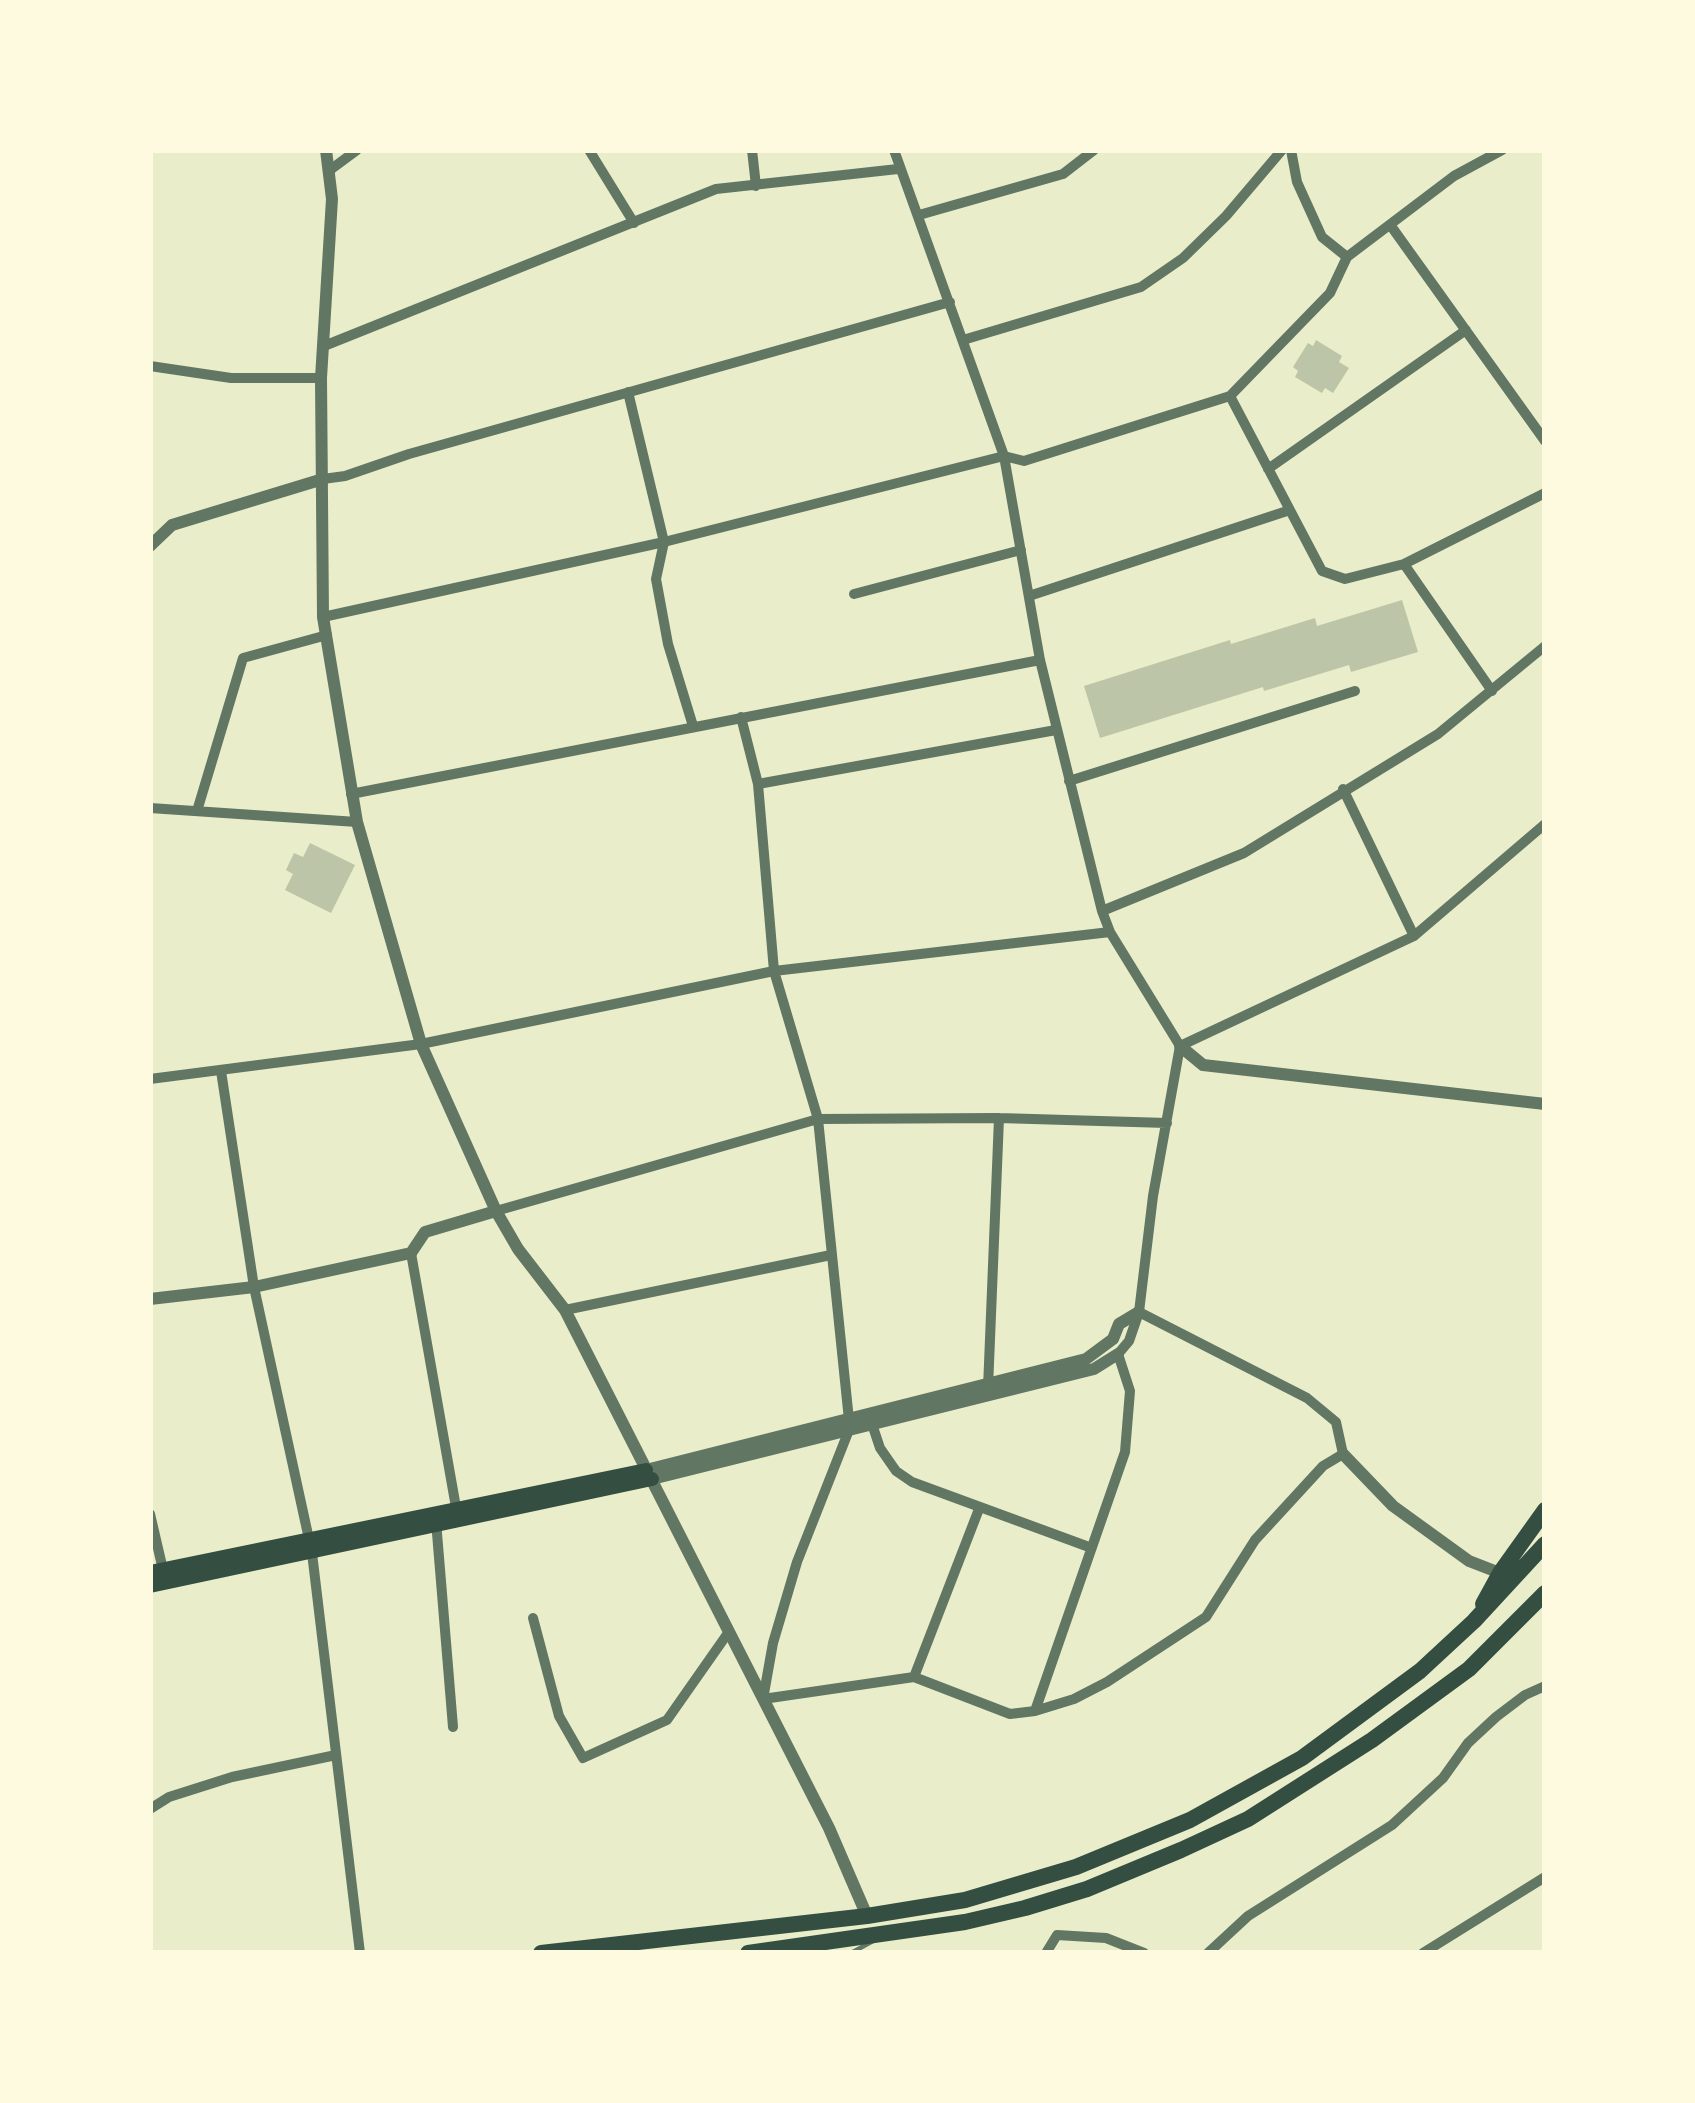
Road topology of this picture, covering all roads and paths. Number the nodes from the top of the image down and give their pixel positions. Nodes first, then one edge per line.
1 (326, 150) edge
2 (357, 150) edge
3 (589, 150) edge
4 (752, 150) edge
5 (894, 150) edge
6 (1094, 150) edge
7 (1286, 150) edge
8 (1502, 150) edge
9 (898, 169) junction
10 (330, 170) junction
11 (756, 186) junction
12 (919, 215) junction
13 (634, 223) junction
14 (1391, 226) junction
15 (1348, 257) junction
16 (950, 302) junction
17 (1466, 330) junction
18 (963, 340) junction
19 (324, 346) junction
20 (150, 366) edge
21 (321, 378) junction
22 (628, 392) junction
23 (1230, 396) junction
24 (1545, 441) edge
25 (1004, 456) junction
26 (1268, 469) junction
27 (323, 479) junction
28 (1545, 493) edge
29 (1290, 510) junction
30 (664, 542) junction
31 (150, 545) edge
32 (1021, 550) junction
33 (1404, 564) junction
34 (854, 594) dead end
35 (1029, 596) junction
36 (323, 617) junction
37 (327, 635) junction
38 (1545, 646) edge
39 (1040, 660) junction
40 (1492, 691) junction
41 (1355, 692) dead end
42 (741, 717) junction
43 (693, 726) junction
44 (1056, 730) junction
45 (1069, 781) junction
46 (758, 784) junction
47 (1343, 789) junction
48 (351, 794) junction
49 (150, 808) edge
50 (196, 811) junction
51 (357, 822) junction
52 (1545, 824) edge
53 (1102, 911) junction
54 (1110, 932) junction
55 (1414, 936) junction
56 (774, 971) junction
57 (422, 1044) junction
58 (1180, 1046) junction
59 (221, 1071) junction
60 (150, 1079) edge
61 (1545, 1104) edge
62 (999, 1118) junction
63 (818, 1119) junction
64 (1167, 1123) junction
65 (496, 1211) junction
66 (411, 1253) junction
67 (830, 1256) junction
68 (254, 1287) junction
69 (150, 1299) edge
70 (565, 1310) junction
71 (1139, 1312) junction
72 (1118, 1354) junction
73 (987, 1390) junction
74 (872, 1424) junction
75 (849, 1425) junction
76 (1343, 1454) junction
77 (649, 1475) junction
78 (980, 1509) junction
79 (1545, 1510) edge
80 (150, 1514) edge
81 (458, 1515) junction
82 (436, 1520) junction
83 (1545, 1544) edge
84 (310, 1546) junction
85 (1089, 1547) junction
86 (1499, 1573) junction
87 (157, 1578) edge
88 (1545, 1593) edge
89 (533, 1618) dead end
90 (1474, 1621) junction
91 (728, 1633) junction
92 (914, 1677) junction
93 (1545, 1686) edge
94 (763, 1699) junction
95 (1035, 1711) junction
96 (453, 1727) dead end
97 (336, 1755) junction
98 (150, 1810) edge
99 (1545, 1877) edge
100 (867, 1916) junction
101 (886, 1934) junction
102 (360, 1953) edge
103 (541, 1953) edge
104 (748, 1953) edge
105 (851, 1953) edge
106 (1046, 1953) edge
107 (1144, 1953) edge
108 (1208, 1953) edge
109 (1423, 1953) edge

1 - 10 street
2 - 10 street
3 - 13 street
4 - 11 street
5 - 9 street
6 - 12 street
7 - 15 street
7 - 18 street
8 - 14 street
9 - 11 street
9 - 12 street
10 - 19 street
11 - 13 street
12 - 16 street
13 - 19 street
14 - 15 street
14 - 17 street
15 - 23 street
16 - 18 street
16 - 22 street
17 - 24 street
17 - 26 street
18 - 25 street
19 - 21 street
20 - 21 street
21 - 27 street
22 - 27 street
22 - 30 street
23 - 25 street
23 - 26 street
25 - 30 street
25 - 32 street
26 - 29 street
27 - 31 street
27 - 36 street
28 - 33 street
29 - 33 street
29 - 35 street
30 - 36 street
30 - 43 street
32 - 34 street
32 - 35 street
33 - 40 street
35 - 39 street
36 - 37 street
37 - 48 street
37 - 50 street
38 - 40 street
39 - 42 street
39 - 44 street
40 - 47 street
41 - 45 street
42 - 43 street
42 - 46 street
43 - 48 street
44 - 45 street
44 - 46 street
45 - 53 street
46 - 56 street
47 - 53 street
47 - 55 street
48 - 51 street
49 - 50 street
50 - 51 street
51 - 57 street
52 - 55 street
53 - 54 street
54 - 56 street
54 - 58 street
55 - 58 street
56 - 57 street
56 - 63 street
57 - 59 street
57 - 65 street
58 - 61 street
58 - 64 street
59 - 60 street
59 - 68 street
62 - 63 street
62 - 64 street
62 - 73 street
63 - 65 street
63 - 67 street
64 - 71 street
65 - 66 street
65 - 70 street
66 - 68 street
66 - 81 street
67 - 70 street
67 - 75 street
68 - 69 street
68 - 84 street
70 - 77 street
71 - 72 street
71 - 73 street
71 - 76 street
72 - 73 street
72 - 85 street
73 - 74 street
73 - 75 street
74 - 75 street
74 - 78 street
75 - 77 street
75 - 94 street
76 - 86 street
76 - 95 street
77 - 81 main road
77 - 91 street
78 - 85 street
78 - 92 street
79 - 86 highway
80 - 87 street
81 - 82 main road
82 - 84 main road
82 - 96 street
83 - 90 highway
84 - 87 main road
84 - 97 street
85 - 95 street
86 - 90 highway
88 - 101 highway
89 - 91 street
90 - 100 highway
91 - 94 street
92 - 94 street
92 - 95 street
93 - 108 street
94 - 100 street
97 - 98 street
97 - 102 street
99 - 109 street
100 - 103 highway
101 - 104 highway
101 - 105 lane
106 - 107 street

